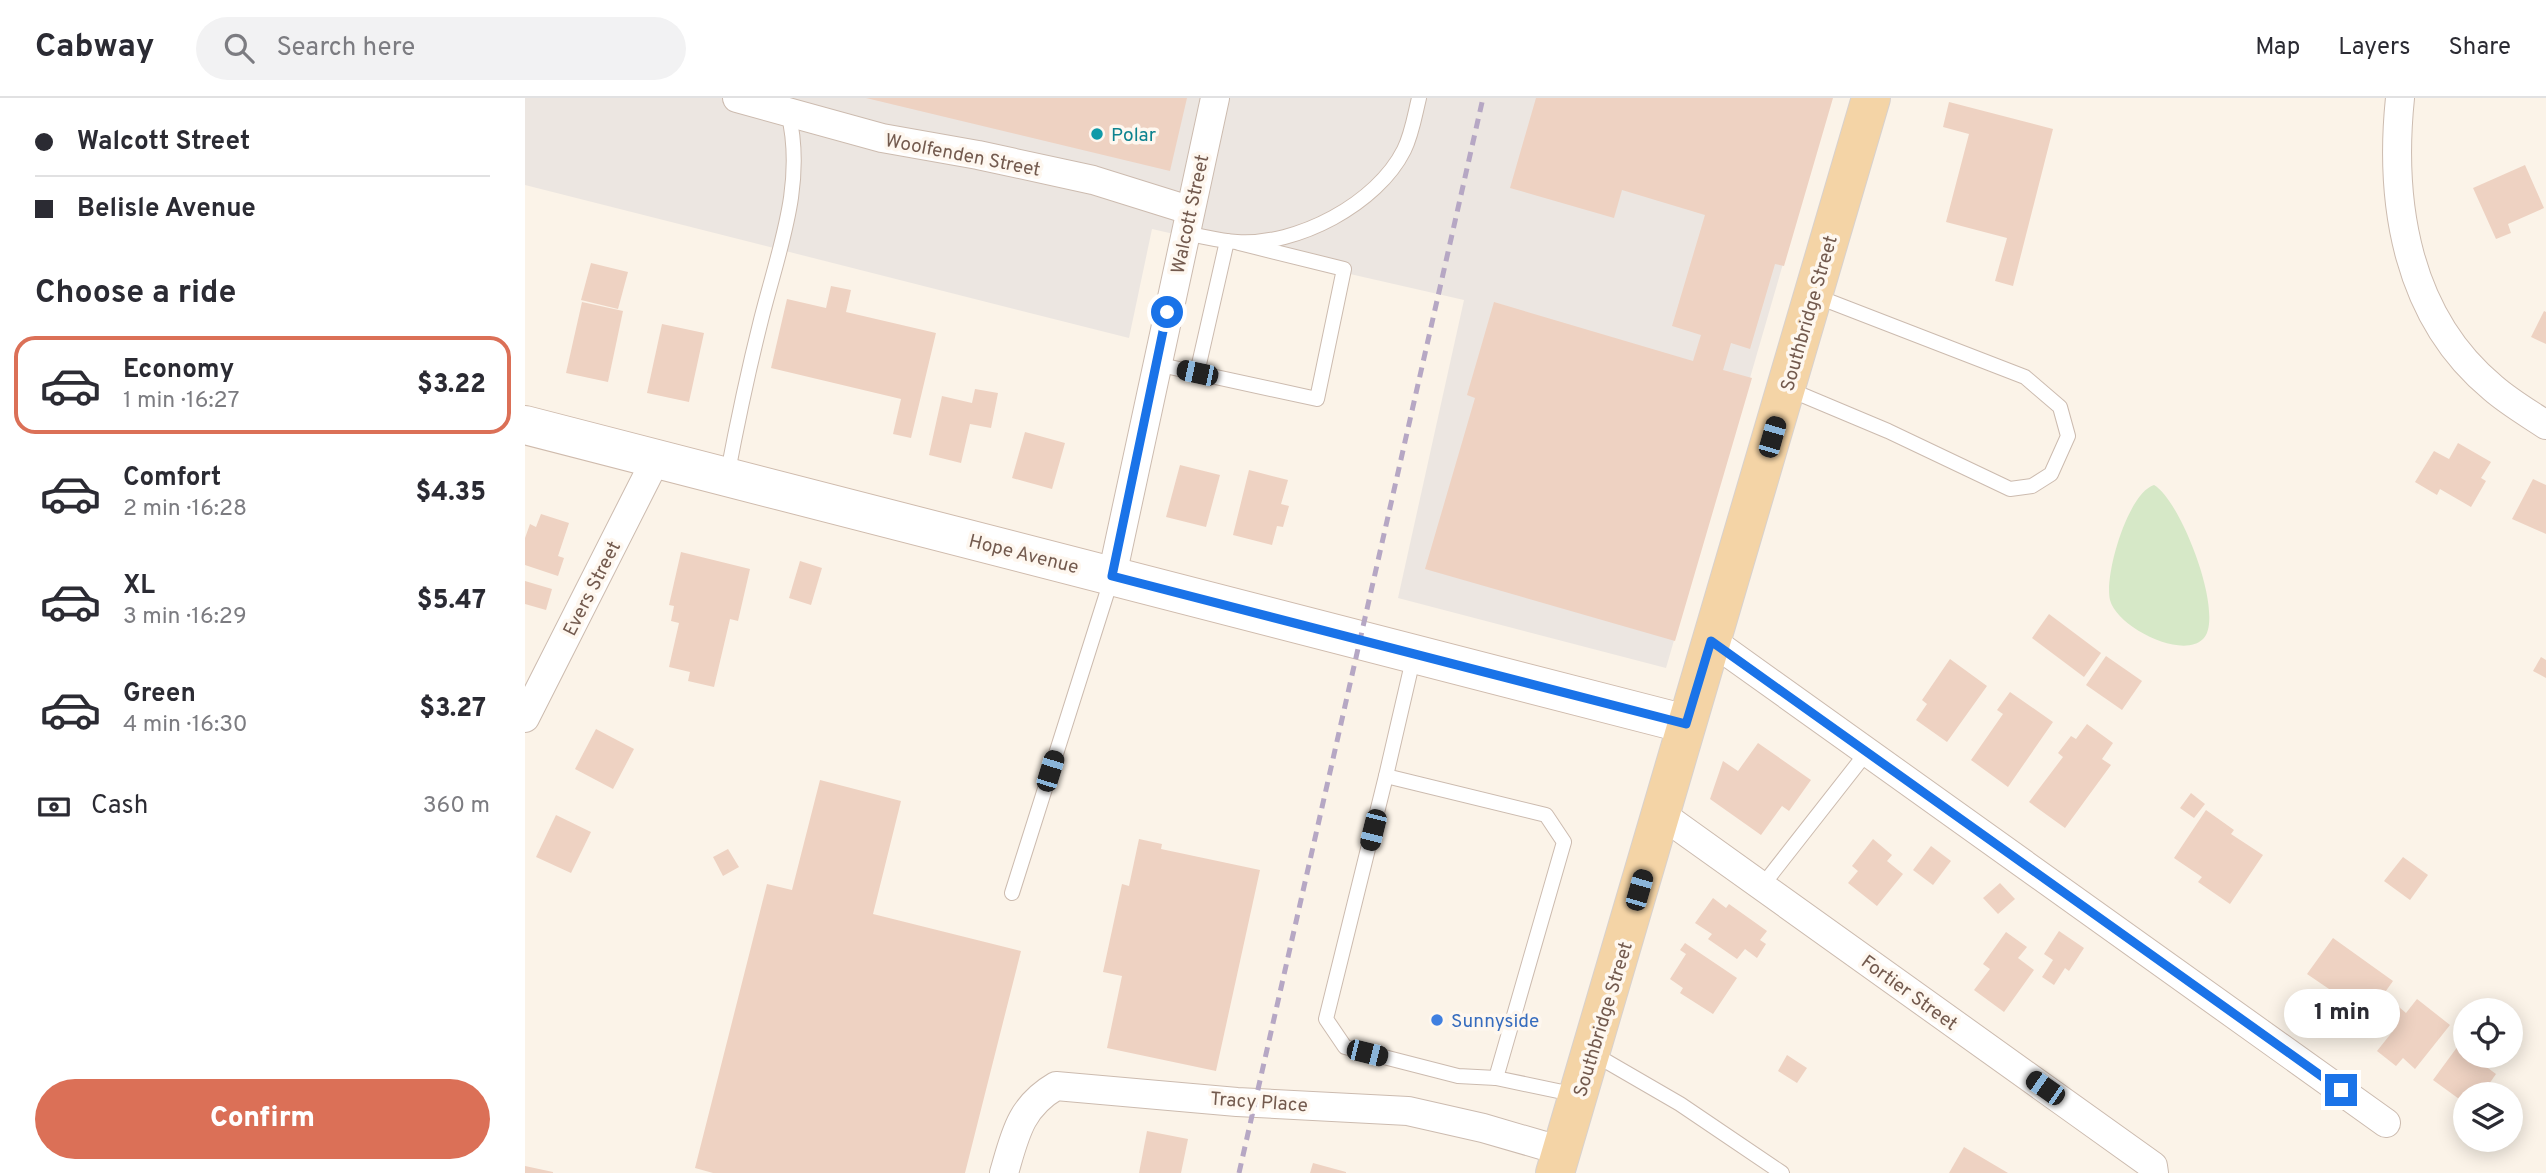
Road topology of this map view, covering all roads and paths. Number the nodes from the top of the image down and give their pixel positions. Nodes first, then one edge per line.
1 (737, 98) edge
2 (1215, 98) edge
3 (1871, 98) edge
4 (2400, 98) edge
5 (1415, 99) edge
6 (788, 112) junction
7 (1187, 221) junction
8 (1233, 242) junction
9 (1813, 295) junction
10 (1156, 364) junction
11 (1197, 373) junction
12 (1786, 389) junction
13 (525, 425) edge
14 (2546, 425) edge
15 (656, 458) junction
16 (727, 477) junction
17 (1112, 576) junction
18 (1711, 641) junction
19 (1414, 654) junction
20 (525, 718) edge
21 (1686, 724) junction
22 (1867, 752) junction
23 (1386, 776) junction
24 (1661, 814) junction
25 (1762, 886) junction
26 (1011, 892) dead end
27 (1592, 1053) junction
28 (1496, 1078) junction
29 (1579, 1096) junction
30 (2386, 1123) dead end
31 (1558, 1162) edge
32 (1004, 1173) edge
33 (1782, 1173) edge
34 (2154, 1173) edge

1 - 6 street, Woolfenden Street
2 - 7 street, Walcott Street
3 - 9 main road, Southbridge Street
4 - 14 street
5 - 8 lane
6 - 7 street, Woolfenden Street
6 - 16 lane
7 - 8 lane
7 - 10 street, Walcott Street
8 - 11 lane
8 - 11 lane
9 - 12 main road, Southbridge Street
9 - 12 lane
10 - 11 lane
10 - 17 street, Walcott Street
12 - 18 main road, Southbridge Street
13 - 15 main road, Hope Avenue
15 - 16 main road, Hope Avenue
15 - 20 street, Evers Street
16 - 17 main road, Hope Avenue
17 - 19 main road, Hope Avenue
17 - 26 lane
18 - 21 main road, Southbridge Street
18 - 22 street
19 - 21 main road, Hope Avenue
19 - 23 lane
21 - 24 main road, Southbridge Street
22 - 25 lane
22 - 30 street
23 - 28 lane
23 - 28 lane
24 - 25 street, Fortier Street
24 - 27 main road, Southbridge Street
25 - 34 street, Fortier Street
27 - 29 main road, Southbridge Street
27 - 33 lane
28 - 29 lane
29 - 31 main road, Southbridge Street
31 - 32 street, Tracy Place

